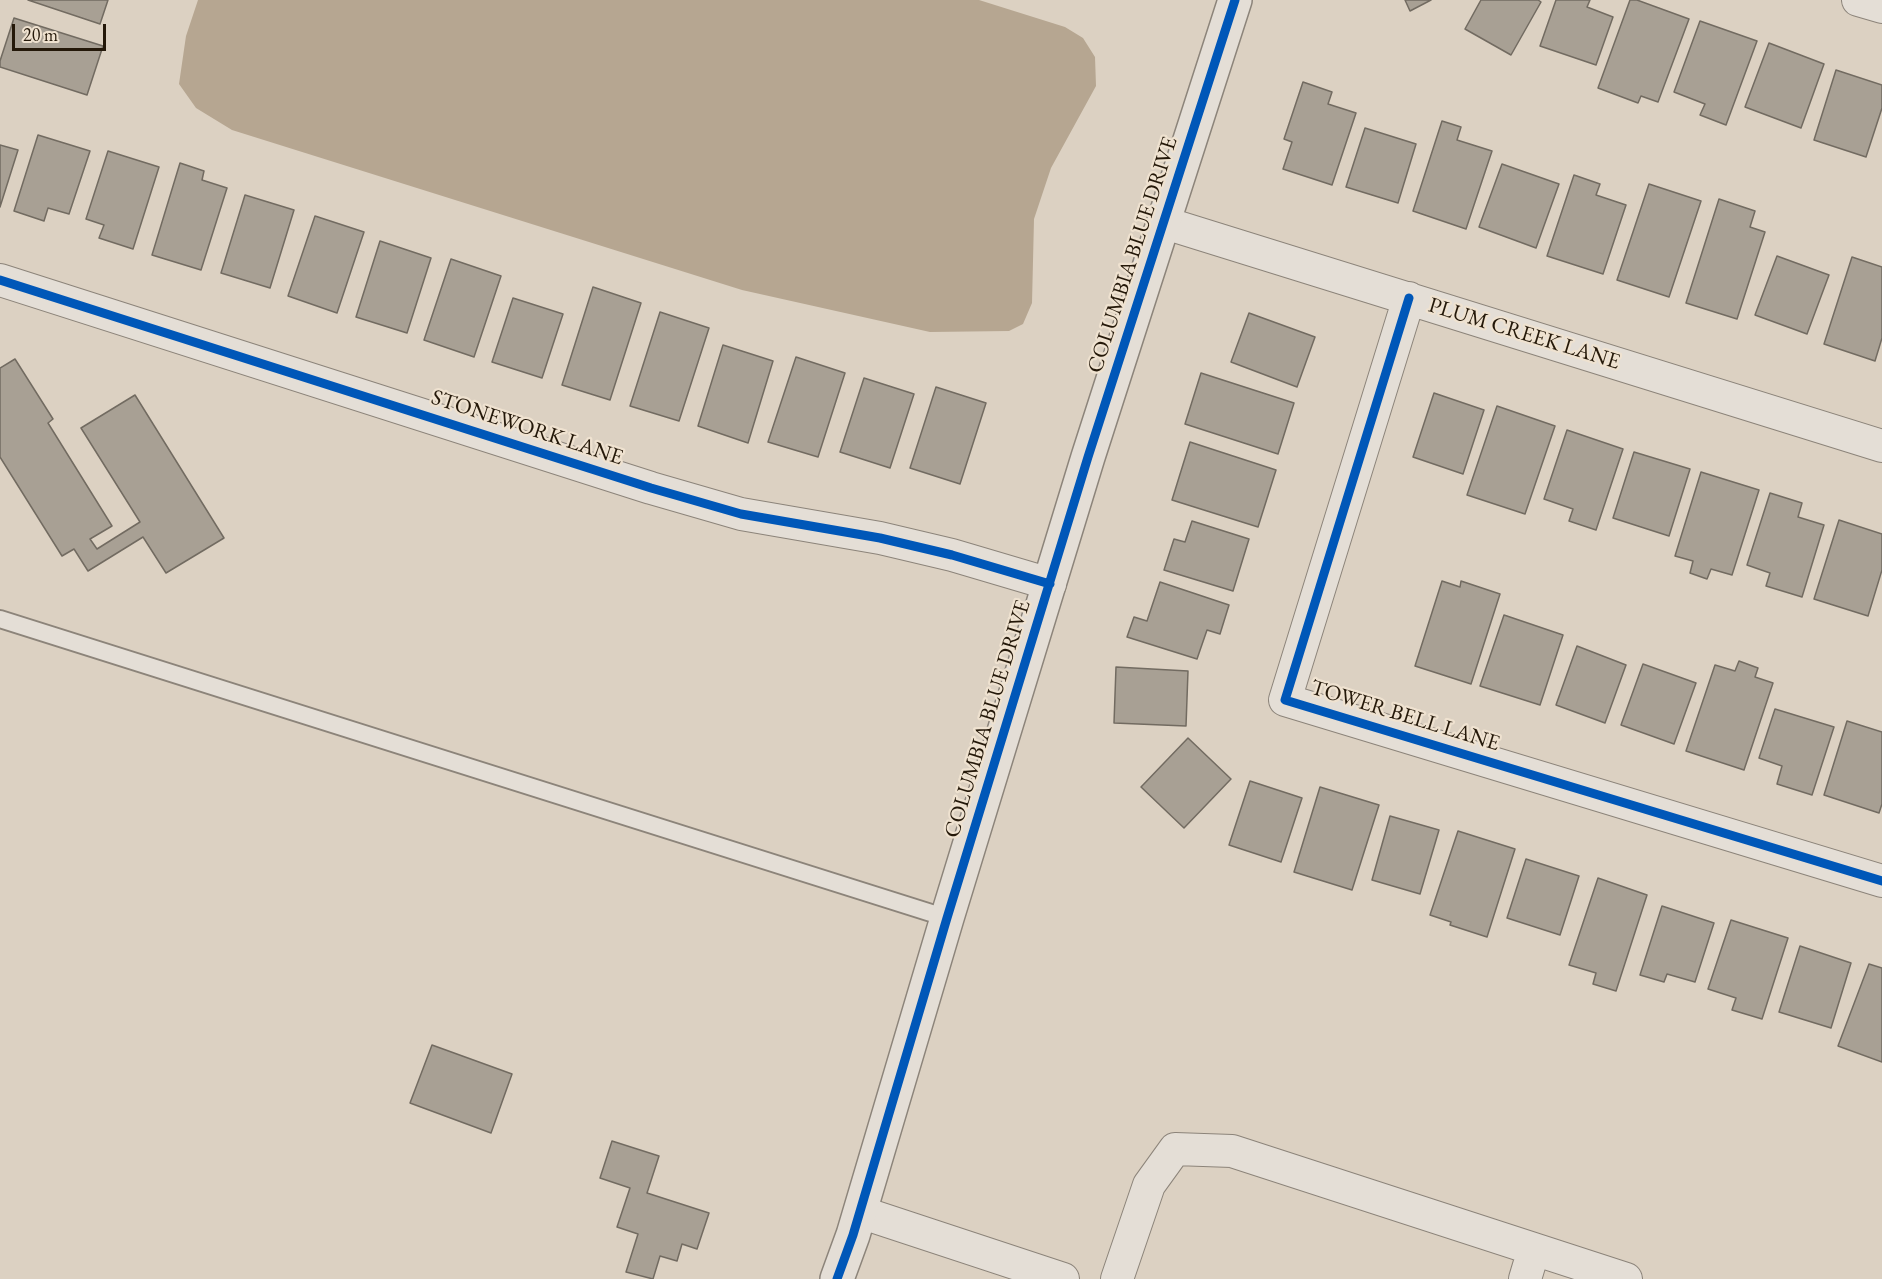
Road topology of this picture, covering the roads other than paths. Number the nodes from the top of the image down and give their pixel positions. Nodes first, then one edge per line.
1 (1235, 0) edge
2 (1858, 0) edge
3 (1882, 7) edge
4 (1165, 222) junction
5 (0, 280) edge
6 (1409, 298) junction
7 (1882, 447) edge
8 (1050, 584) junction
9 (0, 619) edge
10 (1882, 881) edge
11 (947, 918) junction
12 (860, 1212) junction
13 (1534, 1249) junction
14 (837, 1279) edge
15 (1064, 1279) edge
16 (1117, 1279) edge
17 (1525, 1279) edge
18 (1626, 1279) edge

1 - 4 street, COLUMBIA BLUE DRIVE
2 - 3 street
4 - 6 street, PLUM CREEK LANE
4 - 8 street, COLUMBIA BLUE DRIVE
5 - 8 street, STONEWORK LANE
6 - 7 street, PLUM CREEK LANE
6 - 10 street, TOWER BELL LANE
8 - 11 street, COLUMBIA BLUE DRIVE
9 - 11 lane
11 - 12 street, COLUMBIA BLUE DRIVE
12 - 14 street, COLUMBIA BLUE DRIVE
12 - 15 street
13 - 16 street
13 - 17 street
13 - 18 street

